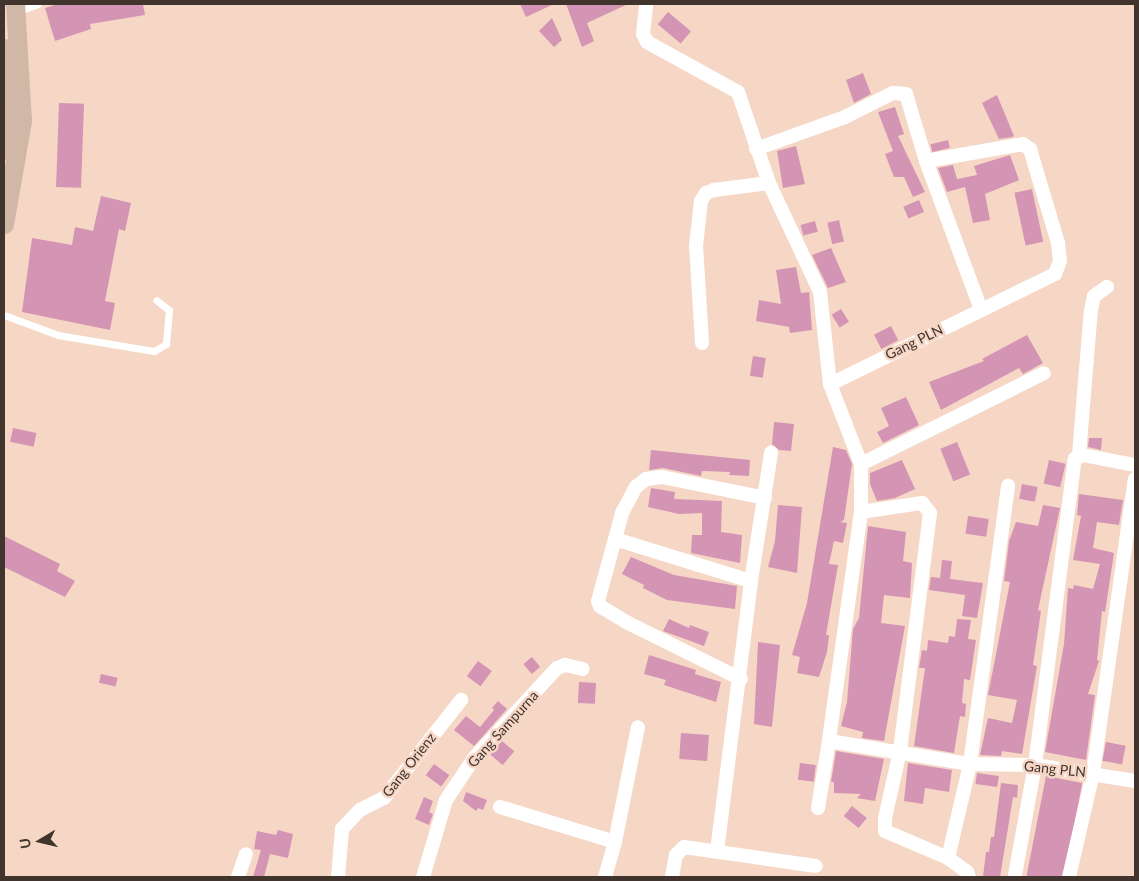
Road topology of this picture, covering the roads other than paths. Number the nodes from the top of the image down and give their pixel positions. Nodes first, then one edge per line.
1 (38, 4) edge
2 (15, 8) edge
3 (649, 8) edge
4 (4, 48) edge
5 (756, 149) junction
6 (4, 150) edge
7 (926, 161) junction
8 (769, 183) junction
9 (4, 224) edge
10 (1107, 286) dead end
11 (156, 300) dead end
12 (981, 310) junction
13 (4, 315) edge
14 (702, 344) dead end
15 (1044, 373) dead end
16 (830, 384) junction
17 (771, 453) dead end
18 (1080, 455) junction
19 (862, 464) junction
20 (1135, 465) edge
21 (1135, 480) edge
22 (1008, 486) dead end
23 (765, 498) junction
24 (861, 512) junction
25 (614, 539) junction
26 (751, 580) junction
27 (583, 669) dead end
28 (740, 679) junction
29 (461, 700) dead end
30 (638, 727) dead end
31 (829, 741) junction
32 (900, 752) junction
33 (970, 764) junction
34 (1035, 765) junction
35 (1093, 772) junction
36 (1135, 780) edge
37 (500, 807) dead end
38 (818, 808) dead end
39 (615, 842) junction
40 (717, 851) junction
41 (246, 854) dead end
42 (948, 858) junction
43 (816, 866) dead end
44 (1015, 875) dead end
45 (426, 876) edge
46 (238, 877) edge
47 (338, 877) edge
48 (605, 877) edge
49 (672, 877) edge
50 (969, 877) edge
51 (1069, 877) edge

1 - 2 lane
2 - 9 main road
3 - 5 street
4 - 6 main road
5 - 7 street
5 - 8 street
7 - 12 street
7 - 12 street, Gang PLN
8 - 14 street
8 - 16 street
10 - 18 street
11 - 13 lane
12 - 16 street, Gang PLN
15 - 19 street
16 - 19 street
17 - 23 street
18 - 20 street
18 - 34 street
19 - 24 street
21 - 35 street
22 - 33 street
23 - 25 street
23 - 26 street
24 - 31 street
24 - 32 street
25 - 26 street
25 - 28 street
26 - 28 street
27 - 45 street, Gang Sampurna
28 - 40 street
29 - 47 street, Gang Orienz
30 - 39 street
31 - 32 street, Gang PLN
31 - 38 street
32 - 33 street, Gang PLN
32 - 42 street
33 - 34 street, Gang PLN
33 - 42 street
34 - 35 street, Gang PLN
34 - 44 street
35 - 36 street
35 - 51 street, Gang PLN
37 - 39 street
39 - 48 street
40 - 43 street
40 - 49 street
41 - 46 street
42 - 50 street

